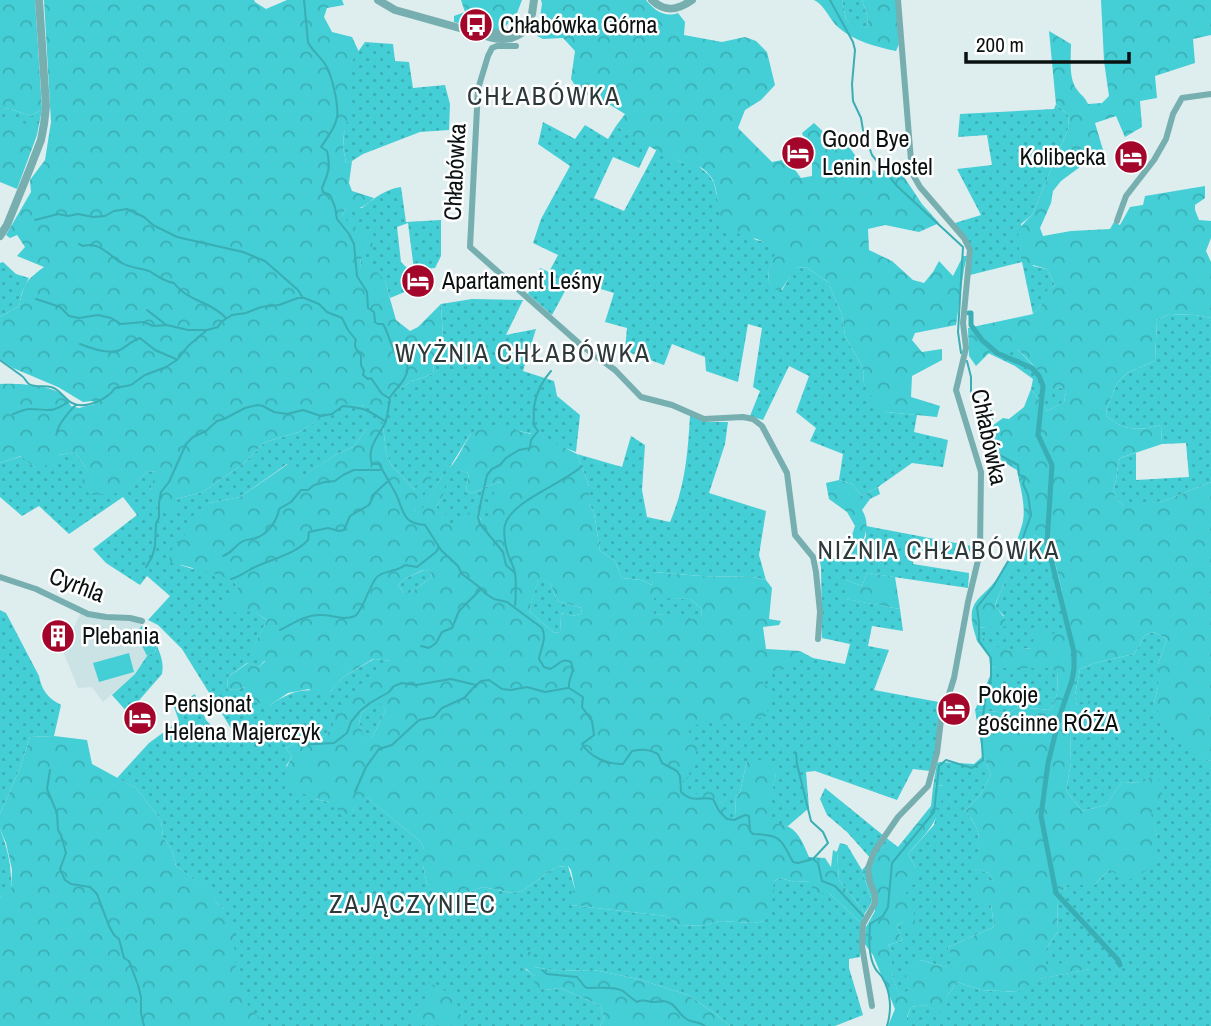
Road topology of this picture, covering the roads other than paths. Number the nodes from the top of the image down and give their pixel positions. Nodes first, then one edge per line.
1 (39, 0) edge
2 (378, 0) edge
3 (534, 0) edge
4 (652, 0) edge
5 (692, 0) edge
6 (898, 0) edge
7 (516, 46) dead end
8 (1211, 94) edge
9 (1117, 221) dead end
10 (2, 233) edge
11 (0, 577) edge
12 (142, 621) dead end
13 (818, 639) dead end
14 (872, 1006) dead end

1 - 10 street
2 - 3 street
4 - 5 street
6 - 14 street, Chłabówka
7 - 13 street, Chłabówka
8 - 9 street
11 - 12 street, Cyrhla

